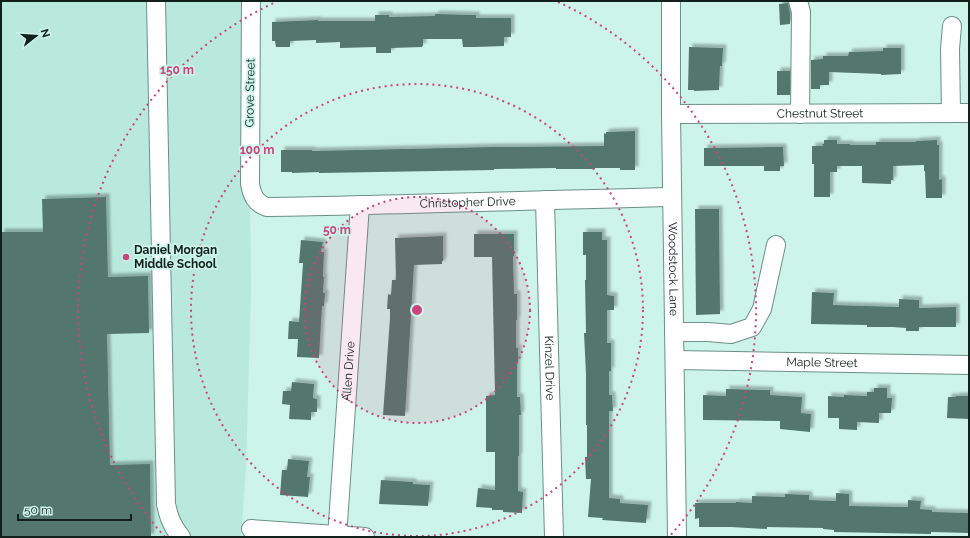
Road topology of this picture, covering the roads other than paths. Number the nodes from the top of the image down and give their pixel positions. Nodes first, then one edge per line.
1 (156, 1) edge
2 (251, 1) edge
3 (671, 1) edge
4 (798, 1) edge
5 (952, 26) dead end
6 (951, 113) junction
7 (969, 113) edge
8 (671, 114) junction
9 (800, 114) junction
10 (672, 197) junction
11 (545, 200) junction
12 (360, 205) junction
13 (262, 206) joint
14 (776, 245) dead end
15 (674, 332) junction
16 (675, 360) junction
17 (969, 365) edge
18 (251, 529) dead end
19 (337, 536) edge
20 (181, 537) edge
21 (365, 537) edge
22 (554, 537) edge
23 (677, 537) edge

1 - 20 street
2 - 13 street, Grove Street
3 - 8 street, Woodstock Lane
4 - 9 street
5 - 6 street
6 - 7 street, Chestnut Street
6 - 9 street, Chestnut Street
8 - 9 street, Chestnut Street
8 - 10 street, Woodstock Lane
10 - 11 street, Christopher Drive
10 - 15 street, Woodstock Lane
11 - 12 street, Christopher Drive
11 - 22 street, Kinzel Drive
12 - 13 street, Christopher Drive
12 - 19 street, Allen Drive
14 - 15 street
15 - 16 street, Woodstock Lane
16 - 17 street, Maple Street
16 - 23 street, Woodstock Lane
18 - 19 street
19 - 21 street

